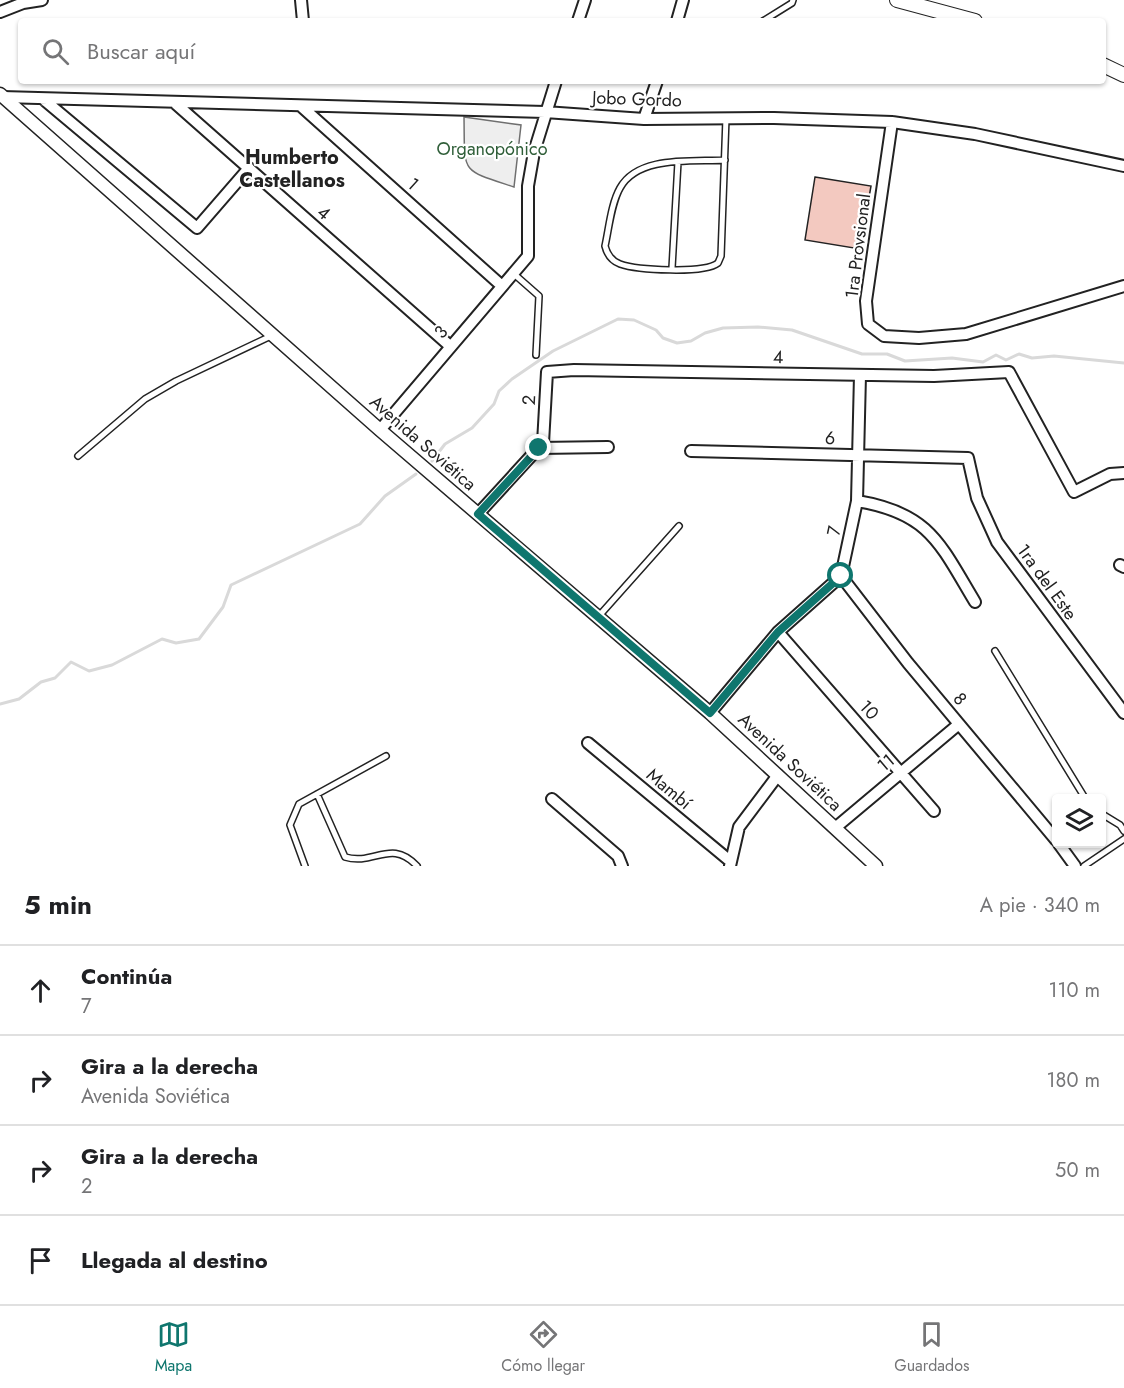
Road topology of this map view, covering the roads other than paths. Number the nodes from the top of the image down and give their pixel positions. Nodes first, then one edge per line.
1 (42, 0) edge
2 (301, 0) edge
3 (585, 0) edge
4 (683, 0) edge
5 (793, 0) edge
6 (897, 0) edge
7 (0, 12) edge
8 (303, 18) edge
9 (579, 18) edge
10 (678, 18) edge
11 (768, 18) edge
12 (964, 18) edge
13 (1106, 66) edge
14 (1124, 75) edge
15 (555, 84) edge
16 (656, 84) edge
17 (1, 96) edge
18 (43, 99) junction
19 (176, 104) junction
20 (302, 107) junction
21 (545, 112) junction
22 (726, 118) junction
23 (644, 119) junction
24 (892, 122) junction
25 (724, 160) junction
26 (678, 162) junction
27 (1124, 166) edge
28 (249, 168) junction
29 (672, 268) junction
30 (514, 274) junction
31 (502, 286) junction
32 (1124, 286) edge
33 (273, 336) junction
34 (450, 346) junction
35 (536, 355) dead end
36 (547, 372) joint
37 (860, 375) junction
38 (380, 430) junction
39 (609, 447) dead end
40 (539, 448) junction
41 (691, 451) dead end
42 (859, 455) junction
43 (78, 456) dead end
44 (968, 458) joint
45 (1124, 473) edge
46 (857, 501) junction
47 (478, 514) junction
48 (679, 526) dead end
49 (841, 576) junction
50 (975, 602) dead end
51 (598, 617) junction
52 (778, 632) junction
53 (995, 651) dead end
54 (710, 713) junction
55 (1124, 713) edge
56 (959, 724) junction
57 (588, 743) dead end
58 (386, 756) dead end
59 (902, 772) junction
60 (778, 775) junction
61 (317, 794) junction
62 (1083, 794) edge
63 (552, 799) dead end
64 (934, 811) dead end
65 (1106, 816) edge
66 (1122, 823) edge
67 (835, 828) junction
68 (1124, 831) edge
69 (1052, 835) edge
70 (1124, 839) edge
71 (1062, 848) edge
72 (730, 863) edge
73 (306, 866) edge
74 (417, 866) edge
75 (622, 866) edge
76 (876, 866) edge
77 (1075, 866) edge
78 (1084, 866) edge

1 - 7 street
2 - 8 street
3 - 9 street
4 - 10 street
5 - 11 lane
6 - 12 main road
13 - 14 main road
15 - 21 street
16 - 23 street
17 - 18 street, Jobo Gordo
17 - 33 street, Avenida Soviética
18 - 19 street, Jobo Gordo
18 - 28 street
19 - 20 street, Jobo Gordo
19 - 28 street, 4
20 - 21 street, Jobo Gordo
20 - 31 street, 1
21 - 23 street, Jobo Gordo
21 - 30 street, 3
22 - 23 street, Jobo Gordo
22 - 24 street, Jobo Gordo
22 - 25 lane
24 - 27 street, Jobo Gordo
24 - 32 street, 1ra Provsional
25 - 26 lane
25 - 29 lane
26 - 29 lane
26 - 29 lane
28 - 34 street, 4
30 - 31 street, 3
30 - 35 lane
31 - 34 street, 3
33 - 38 street, Avenida Soviética
33 - 43 lane
34 - 38 street, 3
36 - 37 street, 4
36 - 40 street, 2
37 - 42 street, 7
37 - 45 street, 4
38 - 47 street, Avenida Soviética
39 - 40 street
40 - 47 street
41 - 42 street, 6
42 - 44 street, 6
42 - 46 street, 7
44 - 55 street, 1ra del Este
46 - 49 street, 7
46 - 50 street
47 - 51 street, Avenida Soviética
48 - 51 lane
49 - 52 street
49 - 56 street, 8
51 - 54 street, Avenida Soviética
52 - 54 street
52 - 59 street, 10
53 - 62 lane
54 - 60 street, Avenida Soviética
56 - 59 street, 11
56 - 69 street, 8
57 - 72 street, Mambí
58 - 61 lane
59 - 64 street, 10
59 - 67 street, 11
60 - 67 street, Avenida Soviética
60 - 72 street
61 - 73 lane
61 - 74 lane
63 - 75 street
65 - 66 lane
66 - 68 lane
67 - 76 street, Avenida Soviética
70 - 78 lane
71 - 77 street, 8

